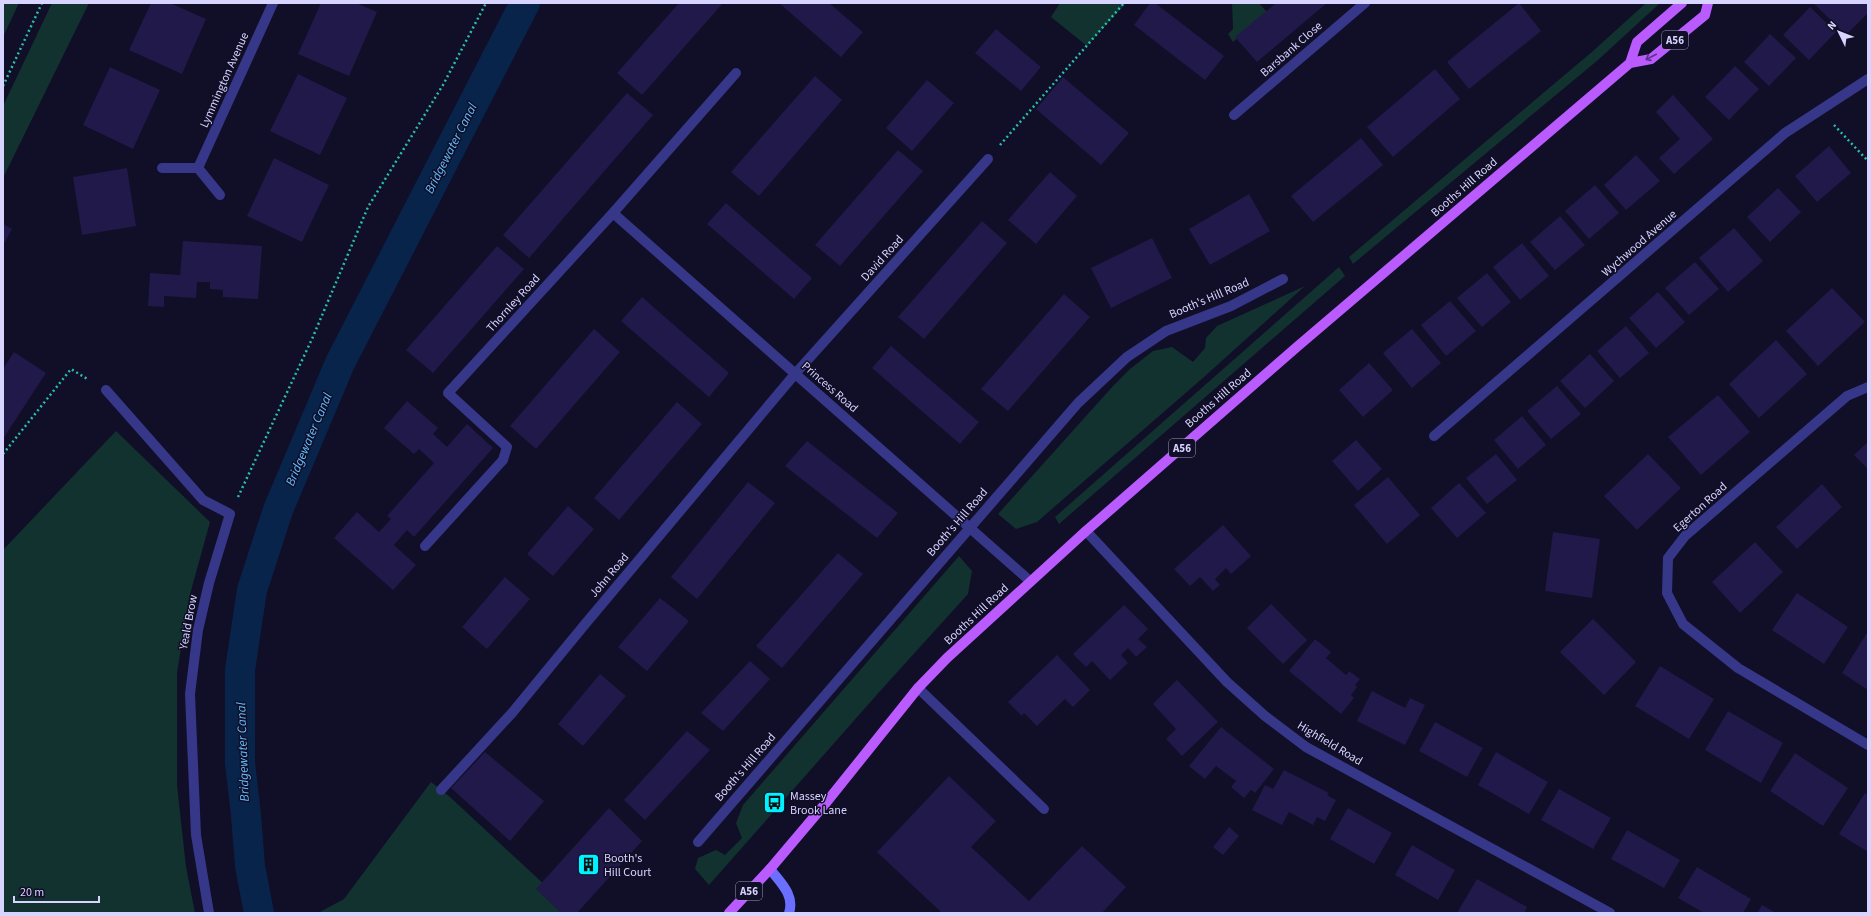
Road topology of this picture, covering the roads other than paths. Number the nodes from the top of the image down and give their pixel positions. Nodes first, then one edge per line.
1 (273, 3) edge
2 (1365, 3) edge
3 (1682, 3) edge
4 (1708, 3) edge
5 (1630, 63) junction
6 (736, 73) dead end
7 (1868, 79) edge
8 (1234, 115) dead end
9 (988, 159) road end
10 (162, 168) dead end
11 (198, 168) junction
12 (220, 195) dead end
13 (613, 213) junction
14 (1283, 279) dead end
15 (795, 374) junction
16 (1868, 387) edge
17 (106, 390) road end
18 (1434, 436) dead end
19 (969, 526) junction
20 (1086, 531) junction
21 (425, 546) dead end
22 (1030, 581) junction
23 (918, 688) junction
24 (1868, 745) edge
25 (440, 790) dead end
26 (1044, 809) dead end
27 (698, 842) dead end
28 (770, 869) junction
29 (210, 913) edge
30 (729, 913) edge
31 (789, 913) edge
32 (1610, 913) edge

1 - 11 street, Lymmington Avenue
2 - 8 street, Barsbank Close
3 - 5 main road, A56
4 -> 5 main road, Booths Hill Road / A56
5 - 20 main road, Booths Hill Road / A56
6 - 13 street, Thornley Road
7 - 18 street, Wychwood Avenue
9 - 15 street, David Road
10 - 11 street
11 - 12 street
13 - 15 street, Princess Road
13 - 21 street, Thornley Road
14 - 19 street, Booth's Hill Road
15 - 19 street, Princess Road
15 - 25 street, John Road
16 - 24 street, Egerton Road
17 - 29 street, Yeald Brow
19 - 22 street, Princess Road
19 - 27 street, Booth's Hill Road
20 - 22 main road, Booths Hill Road / A56
20 - 32 street, Highfield Road
22 - 23 main road, Booths Hill Road / A56
23 - 26 street
23 - 28 main road, Booths Hill Road / A56
28 - 30 main road, A56
28 - 31 street

